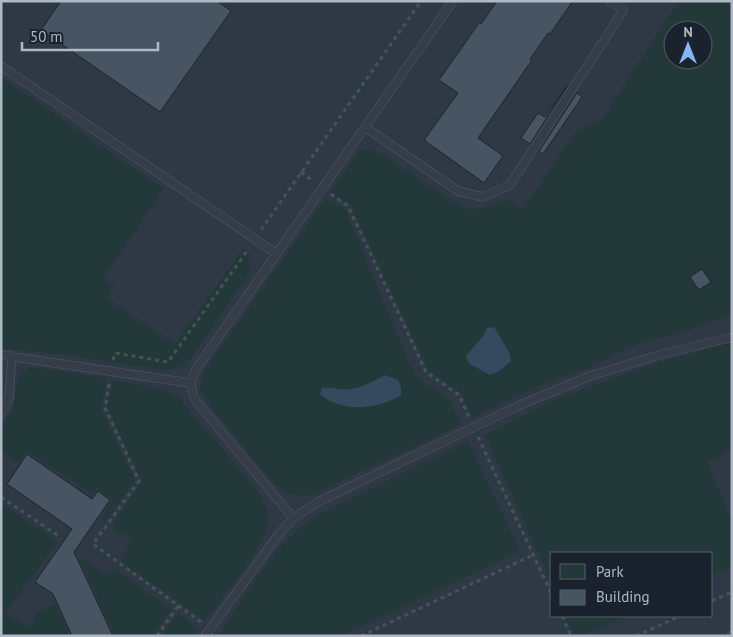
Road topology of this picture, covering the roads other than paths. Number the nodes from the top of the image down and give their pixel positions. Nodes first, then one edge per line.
1 (453, 1) edge
2 (610, 1) edge
3 (1, 66) edge
4 (365, 128) junction
5 (277, 254) junction
6 (732, 336) edge
7 (1, 355) edge
8 (12, 356) junction
9 (190, 383) junction
10 (1, 414) edge
11 (294, 518) junction
12 (205, 636) edge

1 - 4 lane
2 - 4 lane
3 - 5 lane
4 - 5 lane
5 - 9 lane
6 - 11 lane
7 - 8 lane
8 - 9 lane
8 - 10 lane
9 - 11 lane
11 - 12 lane

